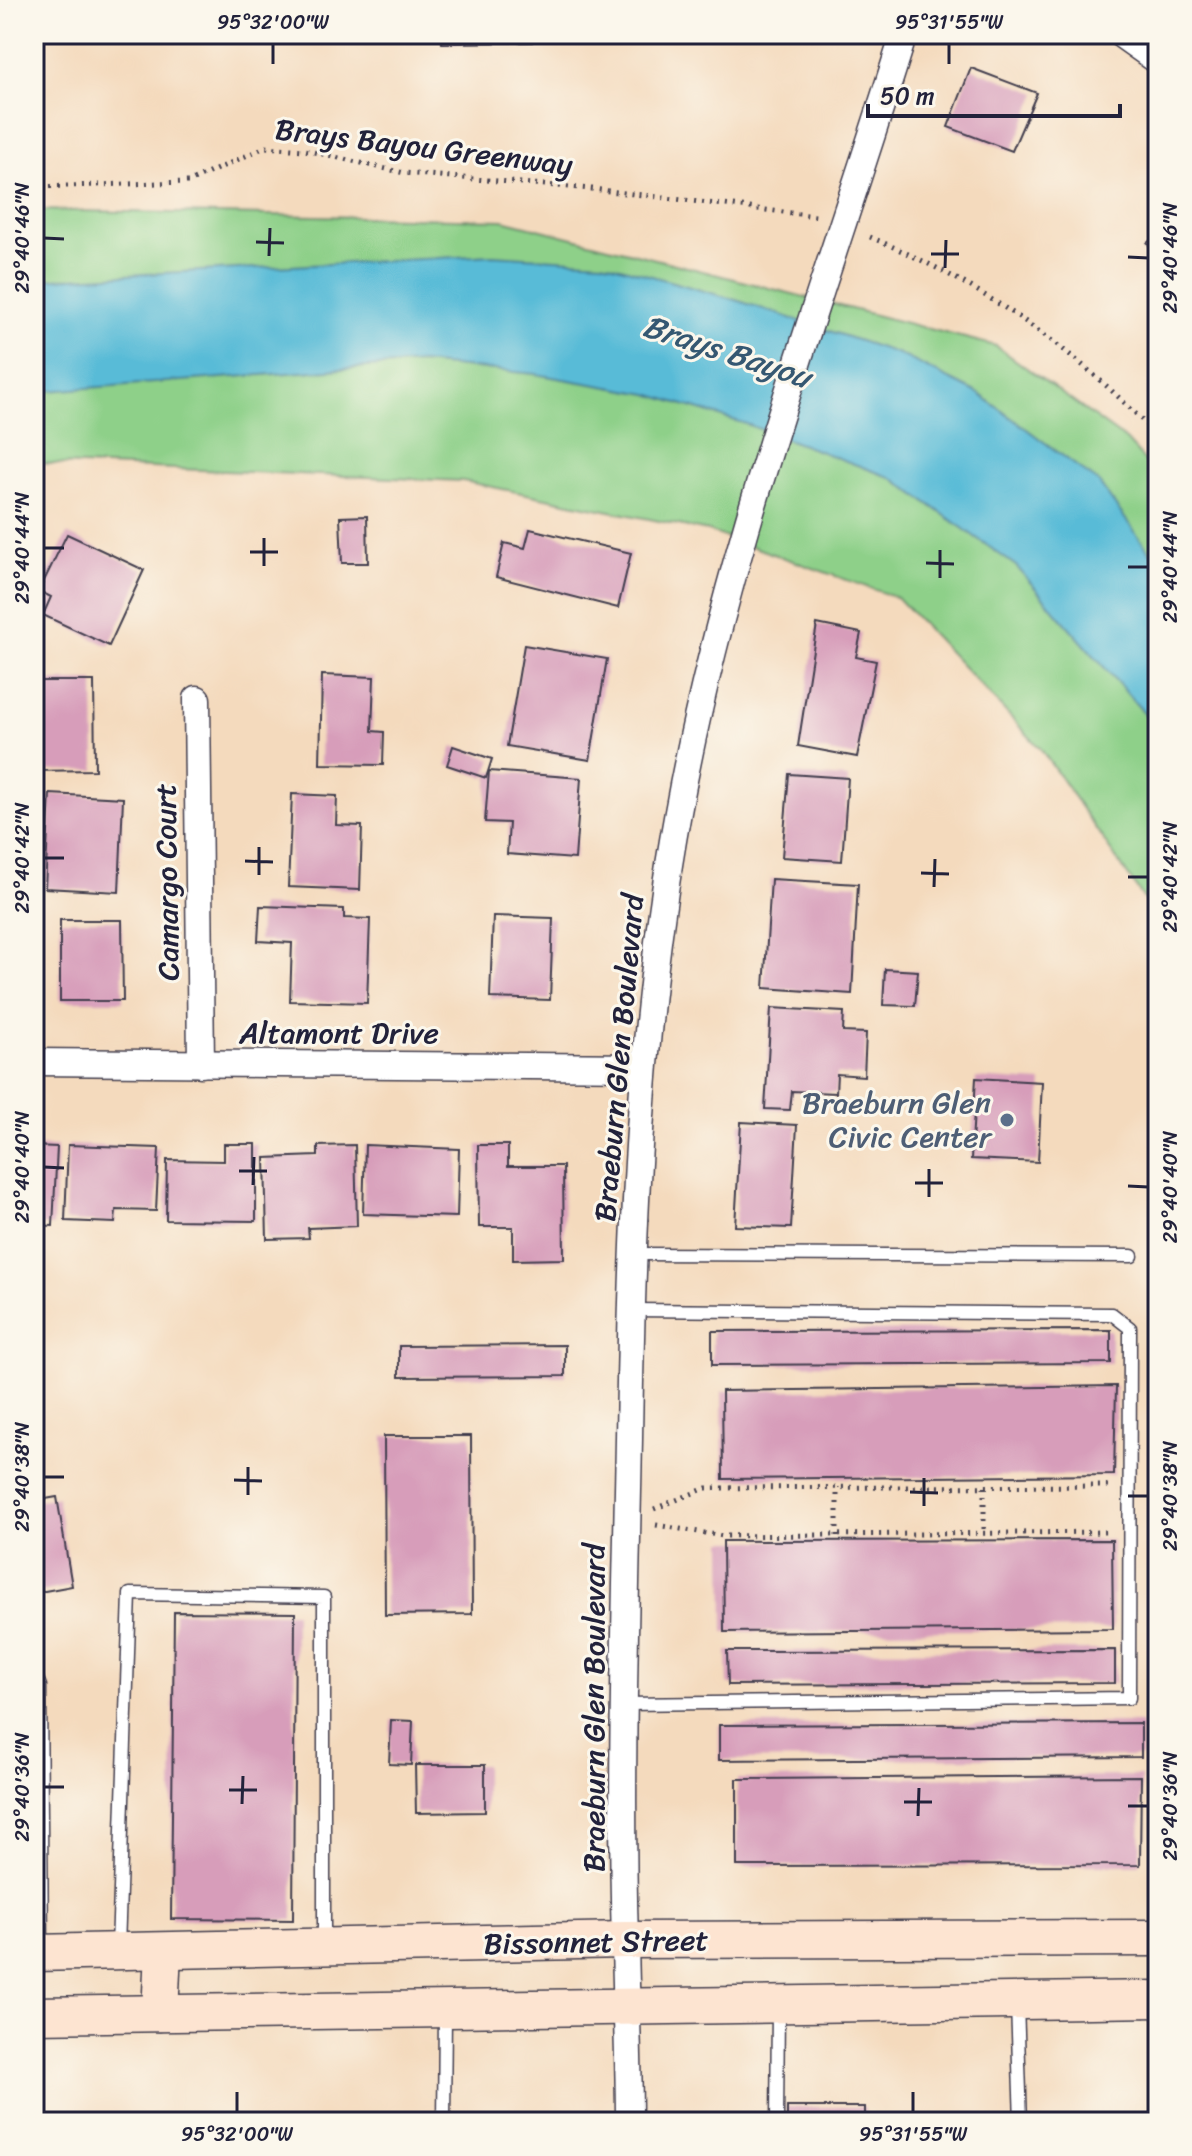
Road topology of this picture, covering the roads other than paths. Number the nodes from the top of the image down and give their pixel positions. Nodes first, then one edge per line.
1 (904, 34) edge
2 (1120, 34) edge
3 (1158, 61) edge
4 (197, 699) dead end
5 (34, 1062) edge
6 (201, 1064) junction
7 (643, 1067) junction
8 (633, 1254) junction
9 (1132, 1256) dead end
10 (631, 1310) junction
11 (34, 1671) edge
12 (625, 1704) junction
13 (1158, 1938) edge
14 (625, 1940) junction
15 (324, 1947) junction
16 (163, 1951) junction
17 (118, 1952) junction
18 (38, 1953) edge
19 (1158, 1999) edge
20 (1017, 2001) junction
21 (778, 2005) junction
22 (628, 2007) junction
23 (445, 2010) junction
24 (160, 2013) junction
25 (34, 2015) edge
26 (444, 2122) edge
27 (629, 2122) edge
28 (777, 2122) edge
29 (1021, 2122) edge

1 - 7 street, Braeburn Glen Boulevard
2 - 3 street
4 - 6 street, Camargo Court
5 - 6 street, Altamont Drive
6 - 7 street, Altamont Drive
7 - 8 street, Braeburn Glen Boulevard
8 - 9 lane
8 - 10 street, Braeburn Glen Boulevard
10 - 12 street, Braeburn Glen Boulevard
10 - 12 lane
11 - 18 lane
12 - 14 street, Braeburn Glen Boulevard
13 - 14 main road, Bissonnet Street
14 - 15 main road, Bissonnet Street
14 - 22 street, Braeburn Glen Boulevard
15 - 16 main road, Bissonnet Street
15 - 17 lane
16 - 17 main road, Bissonnet Street
16 - 24 main road
17 - 18 main road, Bissonnet Street
19 - 20 main road
20 - 21 main road
20 - 29 lane
21 - 22 main road
21 - 28 lane
22 - 23 main road
22 - 27 street, Braeburn Glen Boulevard
23 - 24 main road
23 - 26 lane
24 - 25 main road

